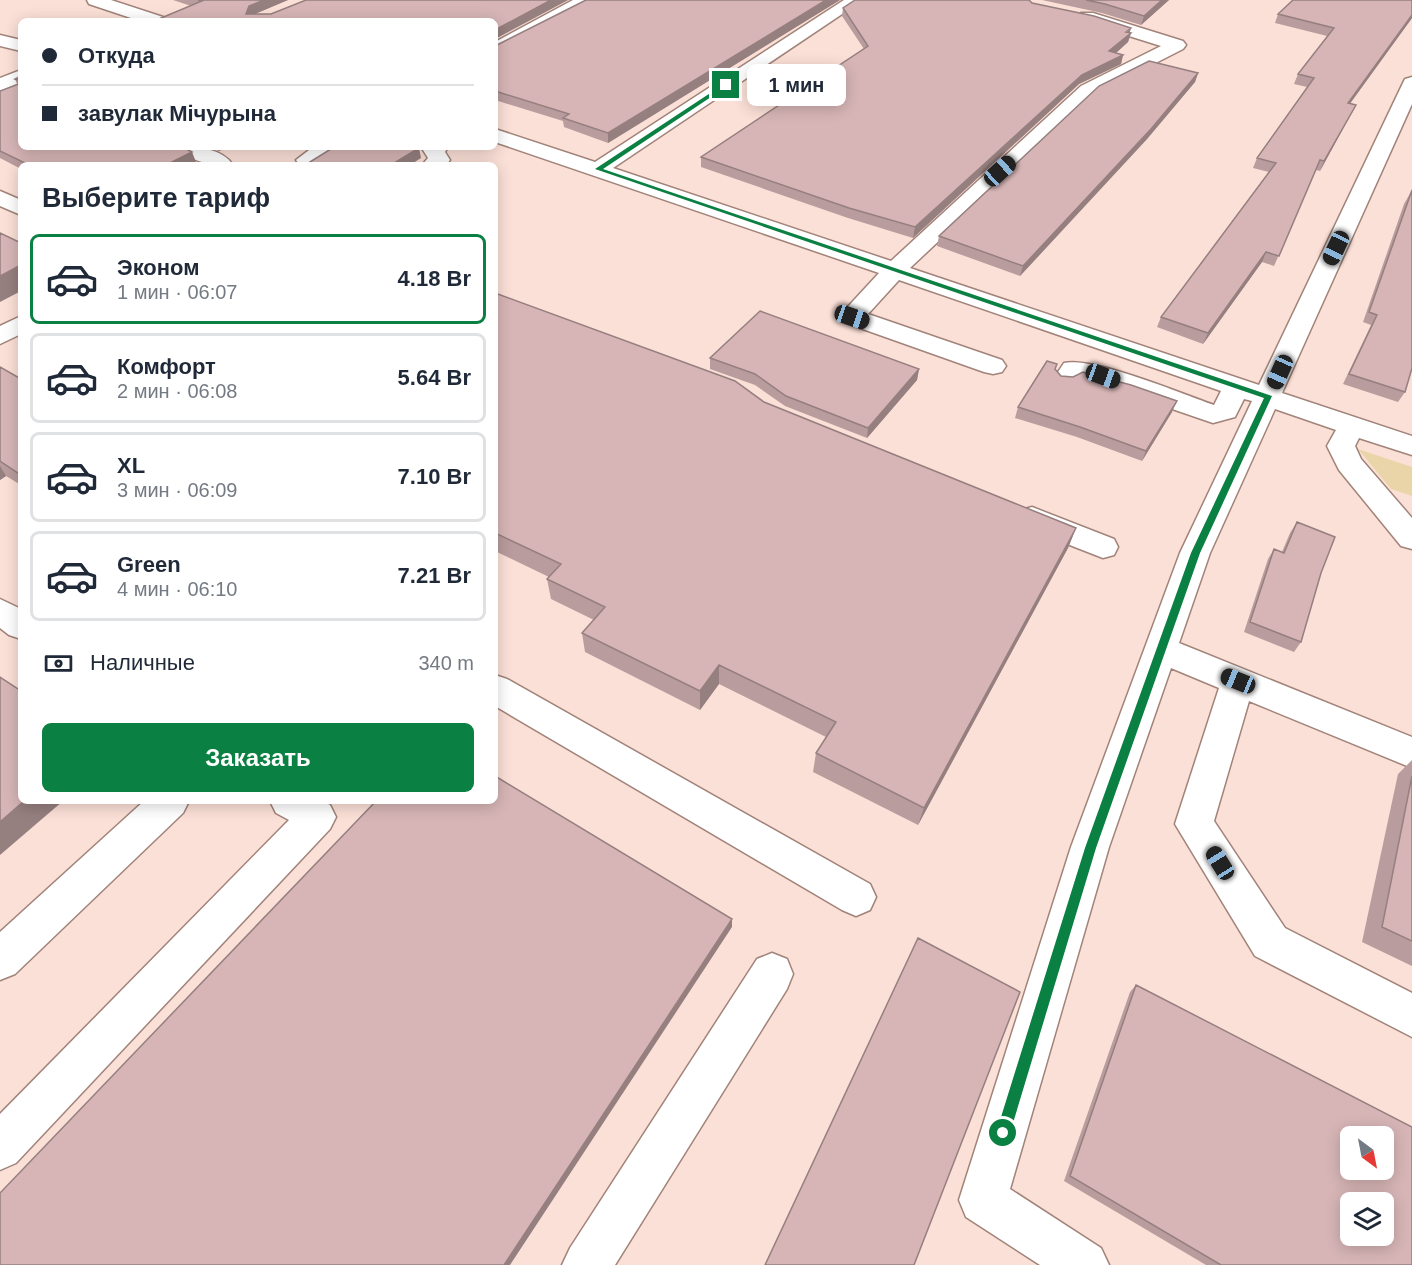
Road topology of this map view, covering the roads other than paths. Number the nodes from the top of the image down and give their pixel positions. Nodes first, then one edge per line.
1 (95, 0) edge
2 (585, 0) edge
3 (855, 0) edge
4 (1066, 12) edge
5 (148, 18) edge
6 (0, 40) edge
7 (18, 45) edge
8 (498, 47) edge
9 (1412, 83) edge
10 (498, 136) edge
11 (195, 150) edge
12 (323, 150) edge
13 (434, 150) edge
14 (306, 160) dead end
15 (217, 162) edge
16 (437, 162) edge
17 (598, 169) junction
18 (0, 198) edge
19 (18, 207) edge
20 (895, 271) junction
21 (18, 326) edge
22 (0, 336) edge
23 (993, 366) dead end
24 (1067, 378) edge
25 (1238, 386) junction
26 (1268, 396) junction
27 (1352, 425) junction
28 (1412, 446) edge
29 (1005, 507) edge
30 (1412, 538) edge
31 (1103, 547) dead end
32 (0, 611) edge
33 (18, 624) edge
34 (1161, 650) junction
35 (1238, 681) junction
36 (498, 691) edge
37 (1412, 753) edge
38 (167, 804) edge
39 (294, 804) edge
40 (856, 897) dead end
41 (0, 960) edge
42 (772, 974) dead end
43 (1412, 1016) edge
44 (0, 1147) edge
45 (587, 1265) edge
46 (1084, 1265) edge

1 - 5 street
2 - 8 street
3 - 17 street
4 - 20 street
6 - 7 street
9 - 26 street
10 - 17 street
11 - 15 street
12 - 14 street
13 - 16 street
17 - 20 street
18 - 19 street
20 - 23 street
20 - 25 street
21 - 22 street
24 - 25 street
25 - 26 street
26 - 27 street
26 - 34 street
27 - 28 street
27 - 30 street
29 - 31 street
32 - 33 street
34 - 35 street
34 - 46 street
35 - 37 street
35 - 43 street
36 - 40 street
38 - 41 street
39 - 44 street
42 - 45 street

